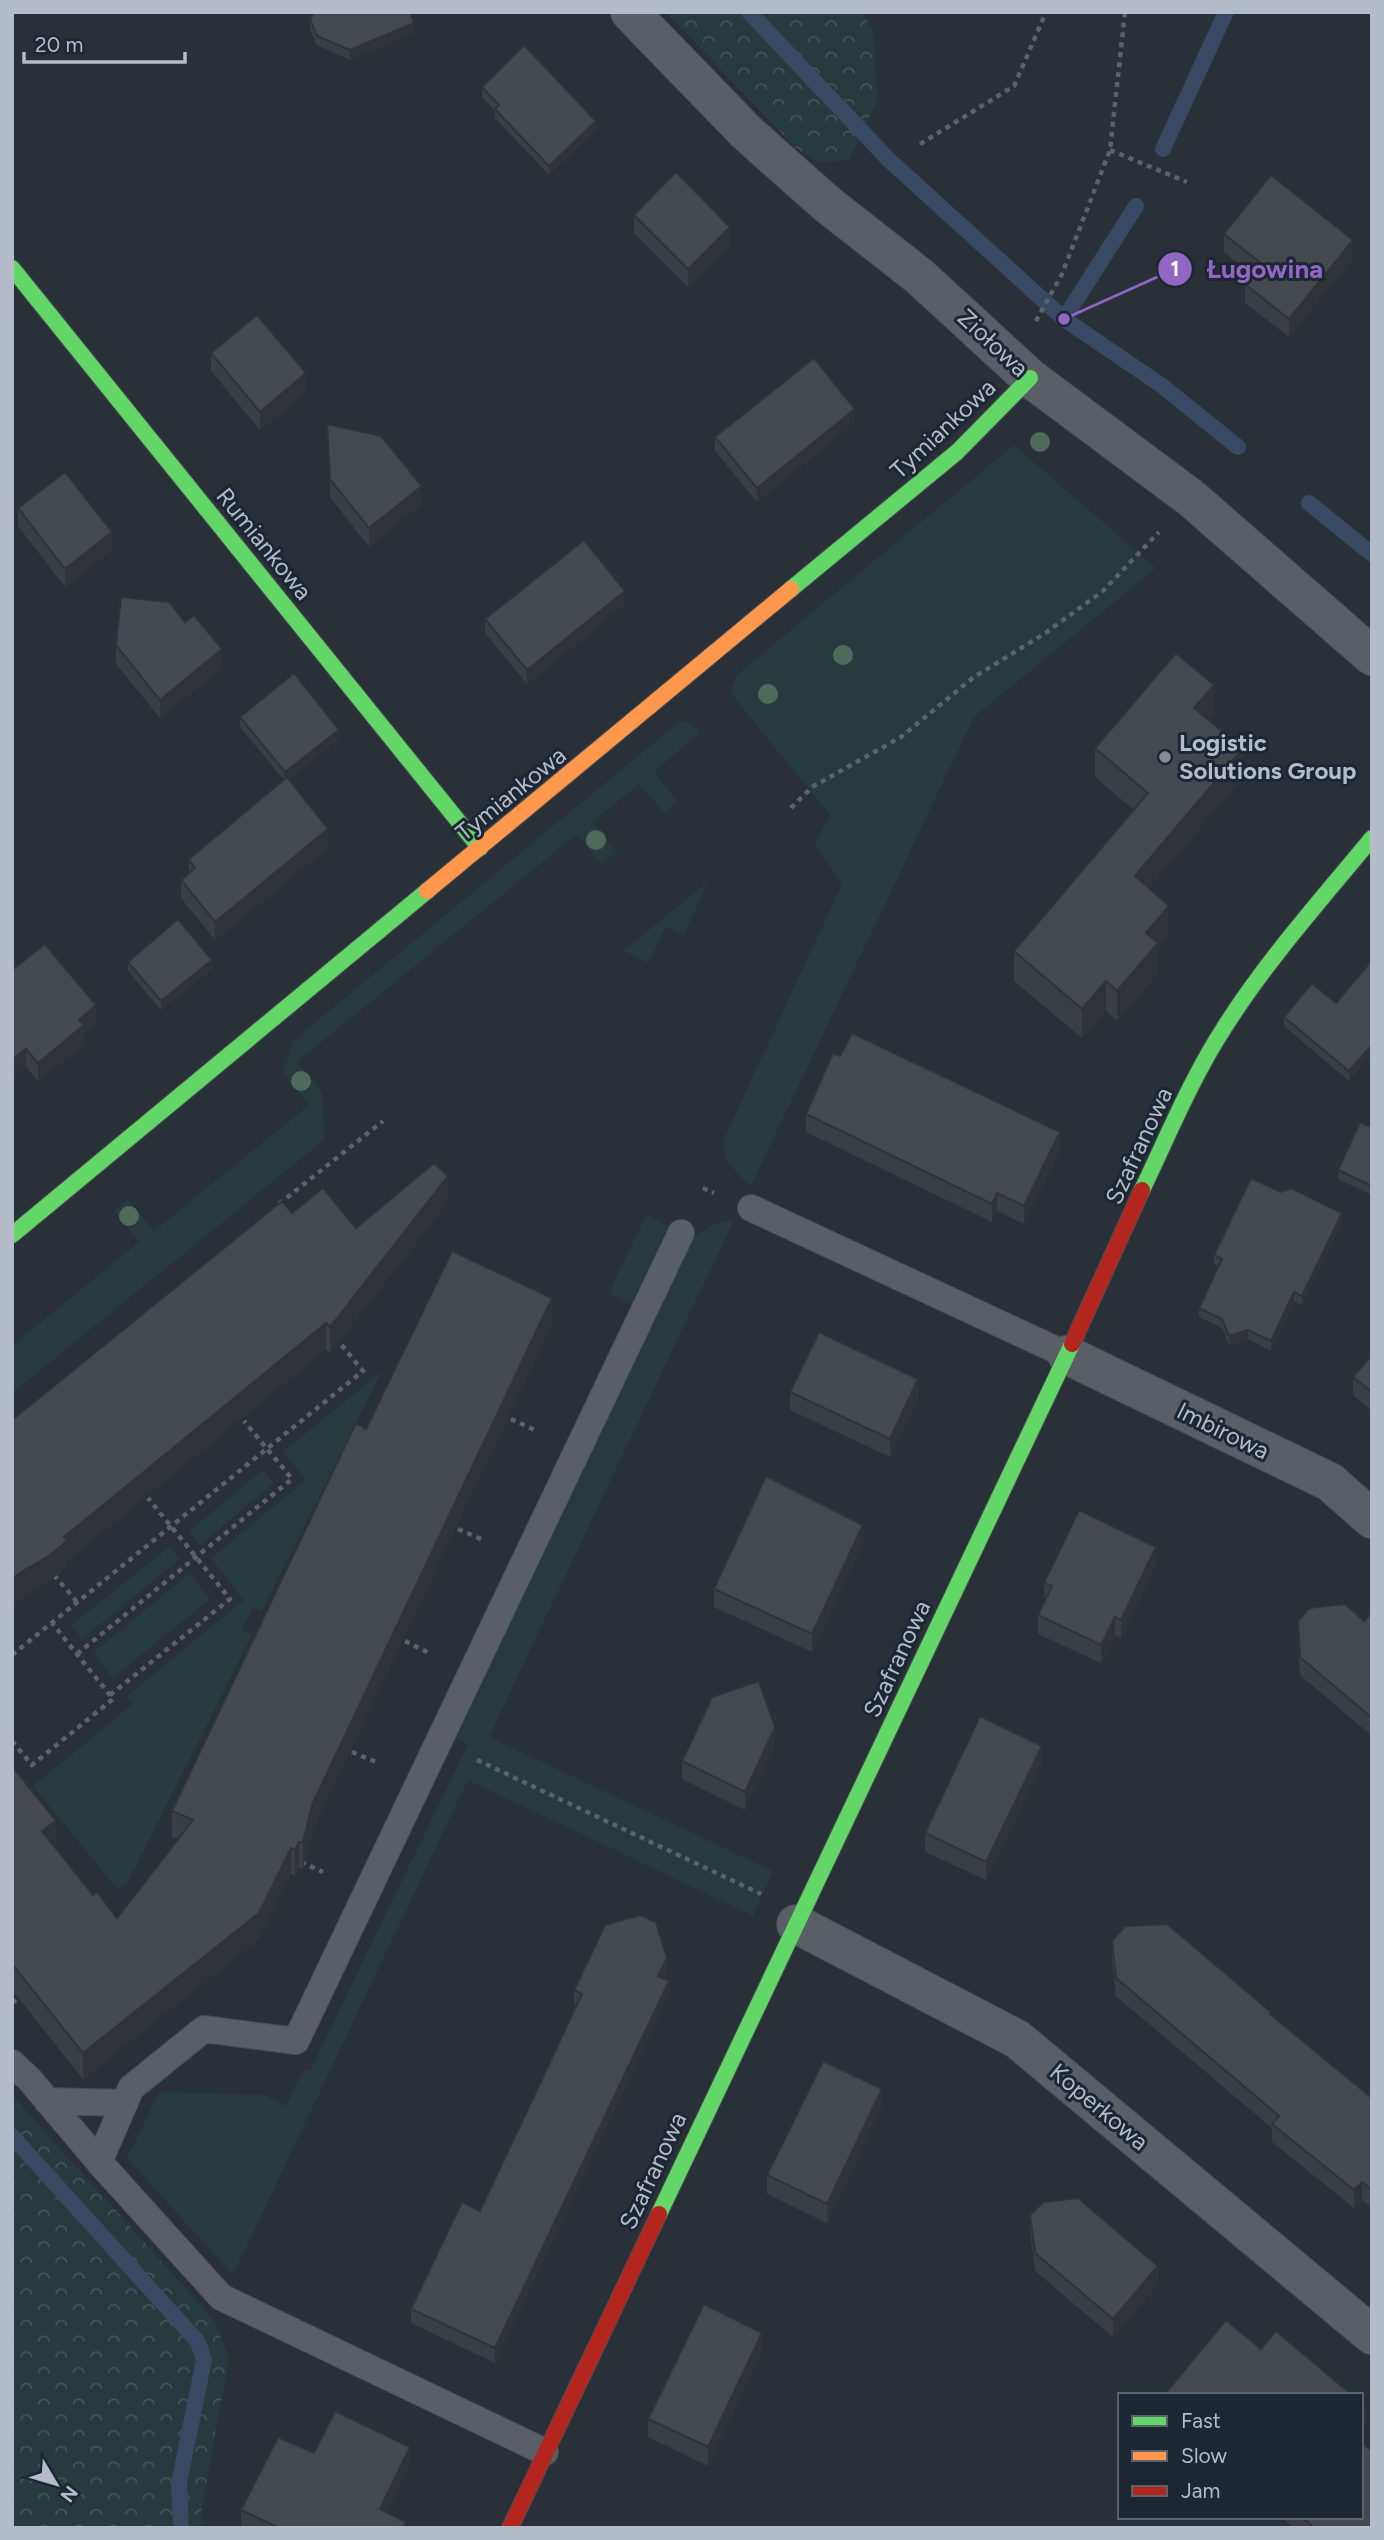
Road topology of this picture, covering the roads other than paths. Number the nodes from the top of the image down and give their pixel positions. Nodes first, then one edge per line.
1 (630, 12) edge
2 (12, 268) edge
3 (1030, 378) junction
4 (1372, 656) edge
5 (1372, 838) edge
6 (480, 848) junction
7 (751, 1208) dead end
8 (681, 1233) dead end
9 (12, 1235) edge
10 (1067, 1355) junction
11 (1372, 1519) edge
12 (796, 1924) junction
13 (12, 2063) edge
14 (47, 2101) junction
15 (125, 2103) junction
16 (99, 2162) junction
17 (1372, 2335) edge
18 (545, 2452) junction
19 (510, 2528) edge

1 - 3 street, Ziołowa
2 - 6 street, Rumiankowa
3 - 4 street, Ziołowa
3 - 6 street, Tymiankowa
5 - 10 street, Szafranowa
6 - 9 street, Tymiankowa
7 - 10 lane
8 - 15 lane
10 - 11 street, Imbirowa
10 - 12 street, Szafranowa
12 - 17 street, Koperkowa
12 - 18 street, Szafranowa
13 - 14 lane
14 - 15 lane
14 - 16 lane
15 - 16 lane
16 - 18 lane
18 - 19 street, Szafranowa

